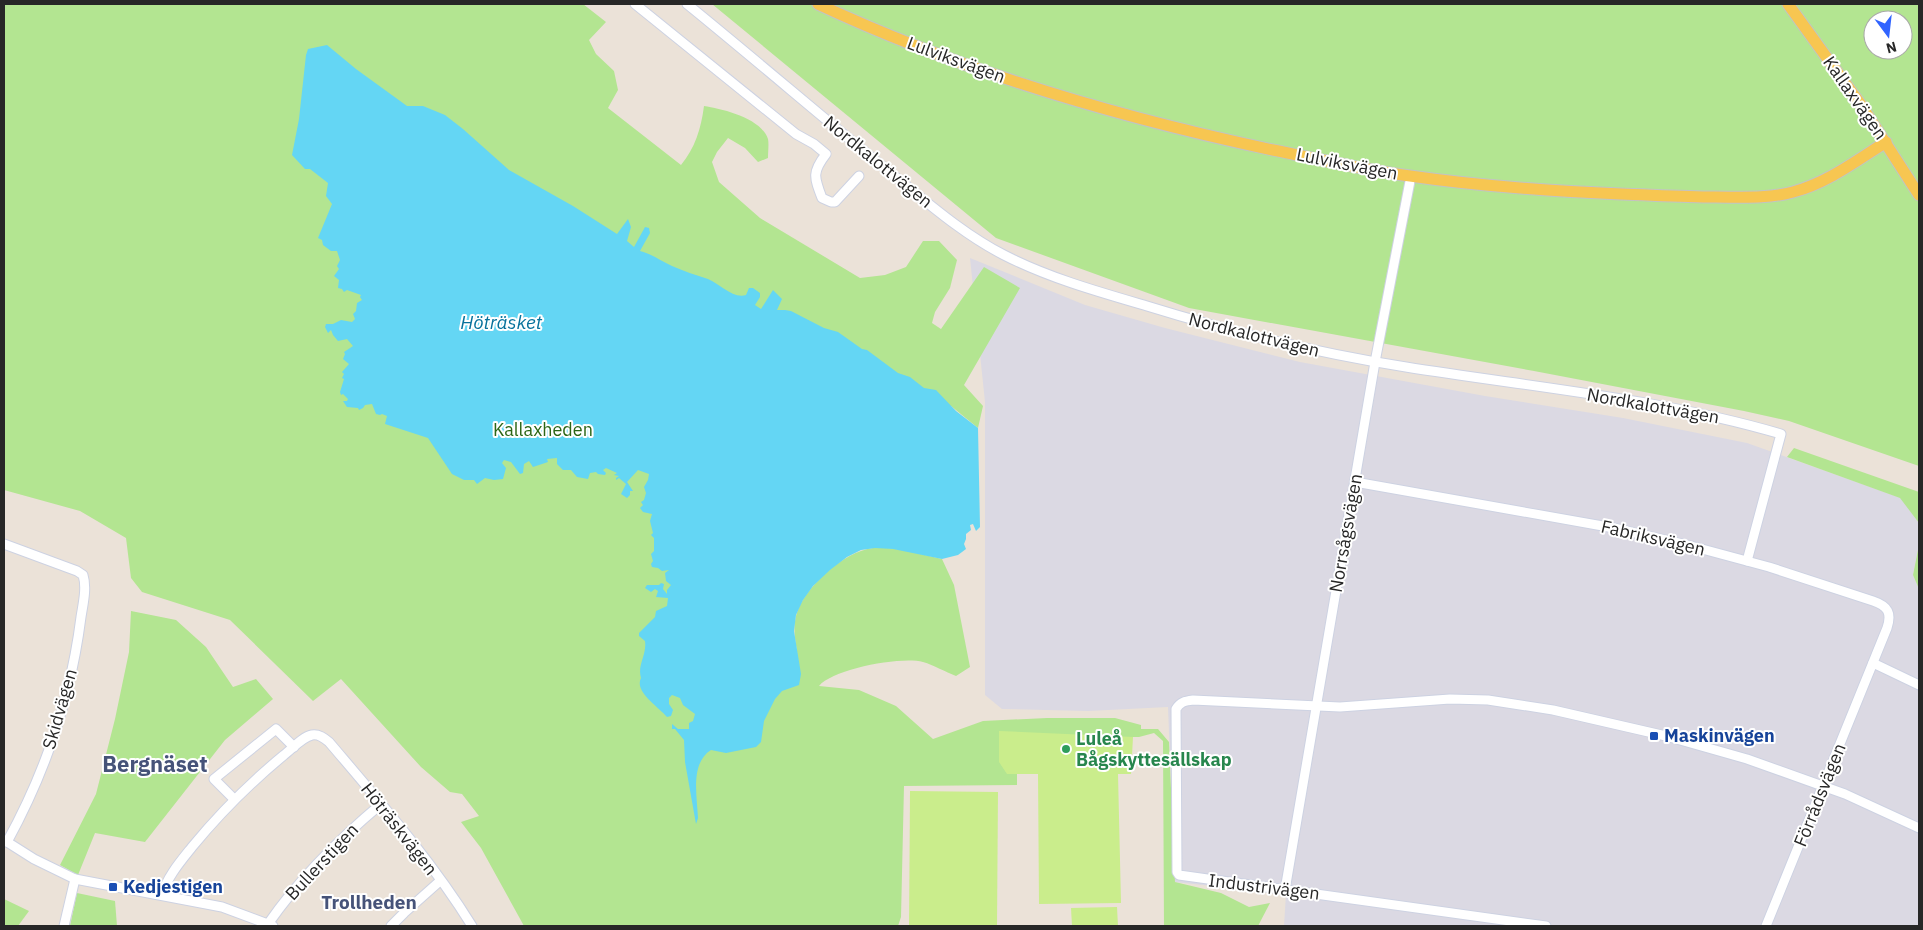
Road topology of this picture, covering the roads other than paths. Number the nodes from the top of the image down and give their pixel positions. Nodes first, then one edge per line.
1 (635, 4) edge
2 (687, 4) edge
3 (818, 4) edge
4 (1788, 4) edge
5 (1886, 142) junction
6 (859, 176) dead end
7 (1411, 176) junction
8 (1919, 195) edge
9 (1375, 362) junction
10 (1355, 482) junction
11 (4, 544) edge
12 (1747, 561) junction
13 (1873, 663) junction
14 (1919, 685) edge
15 (1317, 706) junction
16 (294, 747) junction
17 (1823, 786) junction
18 (234, 799) junction
19 (381, 804) junction
20 (1919, 828) edge
21 (5, 841) edge
22 (75, 879) junction
23 (440, 881) junction
24 (1285, 890) junction
25 (162, 895) junction
26 (271, 925) edge
27 (64, 926) edge
28 (391, 926) edge
29 (472, 926) edge
30 (1546, 926) edge
31 (1766, 926) edge

1 - 6 street
2 - 9 street, Nordkalottvägen
3 - 7 main road, Lulviksvägen
4 - 5 main road, Kallaxvägen
5 - 7 main road, Lulviksvägen
5 - 8 main road, Kallaxvägen
7 - 9 street, Norrsågsvägen
9 - 10 street, Norrsågsvägen
9 - 12 street, Nordkalottvägen
10 - 12 street, Fabriksvägen
10 - 15 street, Norrsågsvägen
11 - 21 street, Skidvägen
12 - 13 street, Fabriksvägen
13 - 14 street
13 - 17 street, Förrådsvägen
15 - 17 street
15 - 24 street, Norrsågsvägen
15 - 24 street, Industrivägen
16 - 18 street
16 - 18 street
16 - 19 street, Höträskvägen
17 - 20 street
17 - 31 street, Förrådsvägen
18 - 25 street
19 - 23 street, Höträskvägen
19 - 26 street, Bullerstigen
21 - 22 street
22 - 25 street
22 - 27 street
23 - 28 street
23 - 29 street, Höträskvägen
24 - 30 street, Industrivägen
25 - 26 street

